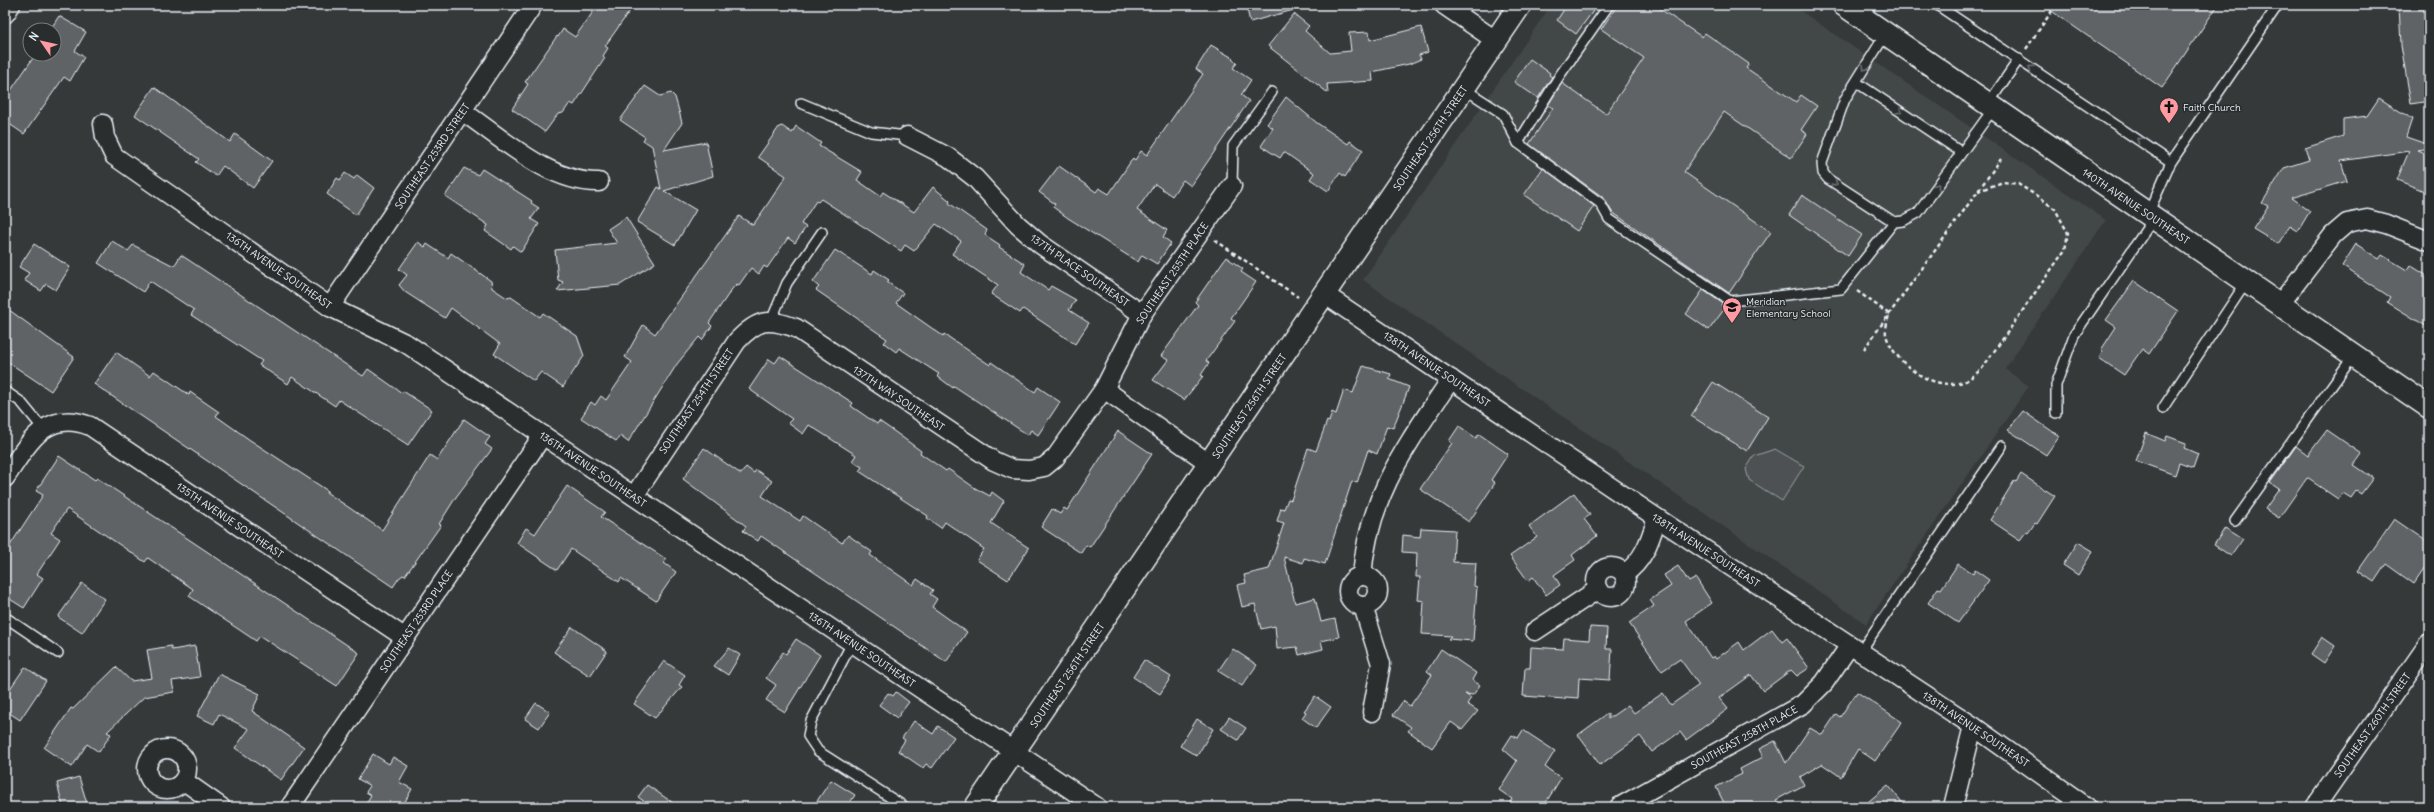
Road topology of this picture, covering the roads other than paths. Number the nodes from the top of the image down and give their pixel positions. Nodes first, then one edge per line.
1 (11, 5) edge
2 (533, 5) edge
3 (1444, 5) edge
4 (1520, 5) edge
5 (1609, 5) edge
6 (1844, 5) edge
7 (1937, 5) edge
8 (2278, 5) edge
9 (1867, 11) edge
10 (5, 14) edge
11 (1886, 35) junction
12 (1495, 40) junction
13 (2019, 59) junction
14 (1856, 82) junction
15 (1463, 88) junction
16 (1272, 92) dead end
17 (801, 103) dead end
18 (1990, 107) junction
19 (462, 111) junction
20 (103, 124) dead end
21 (907, 136) joint
22 (1518, 143) junction
23 (1961, 152) junction
24 (2171, 162) junction
25 (599, 182) dead end
26 (1232, 186) joint
27 (2151, 216) junction
28 (1894, 222) junction
29 (822, 232) dead end
30 (2429, 241) edge
31 (2247, 281) junction
32 (1320, 301) junction
33 (2280, 304) junction
34 (330, 307) junction
35 (1142, 314) junction
36 (771, 320) junction
37 (2354, 355) junction
38 (1451, 379) junction
39 (1104, 389) junction
40 (5, 391) edge
41 (2429, 407) edge
42 (2163, 408) dead end
43 (2056, 413) dead end
44 (48, 427) junction
45 (543, 435) junction
46 (2002, 446) dead end
47 (1210, 464) junction
48 (1029, 470) joint
49 (5, 478) edge
50 (634, 496) junction
51 (1657, 518) junction
52 (2235, 521) dead end
53 (5, 617) edge
54 (1535, 631) dead end
55 (404, 637) junction
56 (852, 642) junction
57 (2429, 643) edge
58 (1855, 649) junction
59 (58, 653) dead end
60 (1372, 712) dead end
61 (1972, 726) junction
62 (1015, 751) junction
63 (184, 781) dead end
64 (220, 807) edge
65 (290, 807) edge
66 (905, 807) edge
67 (976, 807) edge
68 (1097, 807) edge
69 (1619, 807) edge
70 (1953, 807) edge
71 (2087, 807) edge
72 (2316, 807) edge

1 - 10 street
2 - 19 street, SOUTHEAST 253RD STREET
3 - 12 street
4 - 12 main road, SOUTHEAST 256TH STREET
5 - 22 lane
6 - 9 main road, 140TH AVENUE SOUTHEAST
7 - 13 lane
8 - 24 lane
9 - 11 main road, 140TH AVENUE SOUTHEAST
11 -> 14 lane
11 - 18 main road, 140TH AVENUE SOUTHEAST
12 - 15 main road, SOUTHEAST 256TH STREET
13 - 18 lane
24 -> 13 lane
14 -> 23 lane
14 -> 28 lane
15 - 22 lane
15 - 32 main road, SOUTHEAST 256TH STREET
16 - 26 lane
17 - 21 lane
18 - 23 lane
18 - 27 main road, 140TH AVENUE SOUTHEAST
19 - 25 street
19 - 34 street, SOUTHEAST 253RD STREET
20 - 34 street, 136TH AVENUE SOUTHEAST
21 - 35 street, 137TH PLACE SOUTHEAST
22 - 28 lane
28 -> 23 lane
24 - 27 lane
26 - 35 street, SOUTHEAST 255TH PLACE
27 - 31 main road, 140TH AVENUE SOUTHEAST
27 - 43 lane
29 - 36 lane
30 - 33 street
31 - 33 main road, 140TH AVENUE SOUTHEAST
31 - 42 lane
32 - 38 street, 138TH AVENUE SOUTHEAST
32 - 47 main road, SOUTHEAST 256TH STREET
33 - 37 main road, 140TH AVENUE SOUTHEAST
34 - 45 street, 136TH AVENUE SOUTHEAST
35 - 39 street, SOUTHEAST 255TH PLACE
36 - 48 street, 137TH WAY SOUTHEAST
36 - 50 street, SOUTHEAST 254TH STREET
37 - 41 main road, 140TH AVENUE SOUTHEAST
37 - 52 lane
38 - 51 street, 138TH AVENUE SOUTHEAST
38 - 60 street
39 - 47 street
39 - 48 street, SOUTHEAST 255TH PLACE
40 - 44 lane
44 - 49 street
44 - 55 street, 135TH AVENUE SOUTHEAST
45 - 50 street, 136TH AVENUE SOUTHEAST
45 - 55 street, SOUTHEAST 253RD PLACE
46 - 58 lane
47 - 62 main road, SOUTHEAST 256TH STREET
50 - 56 street, 136TH AVENUE SOUTHEAST
51 - 54 street
51 - 58 street, 138TH AVENUE SOUTHEAST
53 - 59 lane
55 - 65 street, SOUTHEAST 253RD PLACE
56 - 62 street, 136TH AVENUE SOUTHEAST
56 - 66 lane
57 - 72 street, SOUTHEAST 260TH STREET
58 - 61 street, 138TH AVENUE SOUTHEAST
58 - 69 street, SOUTHEAST 258TH PLACE
61 - 70 street
61 - 71 street, 138TH AVENUE SOUTHEAST
62 - 67 main road, SOUTHEAST 256TH STREET
62 - 68 street, 136TH AVENUE SOUTHEAST
63 - 64 street

